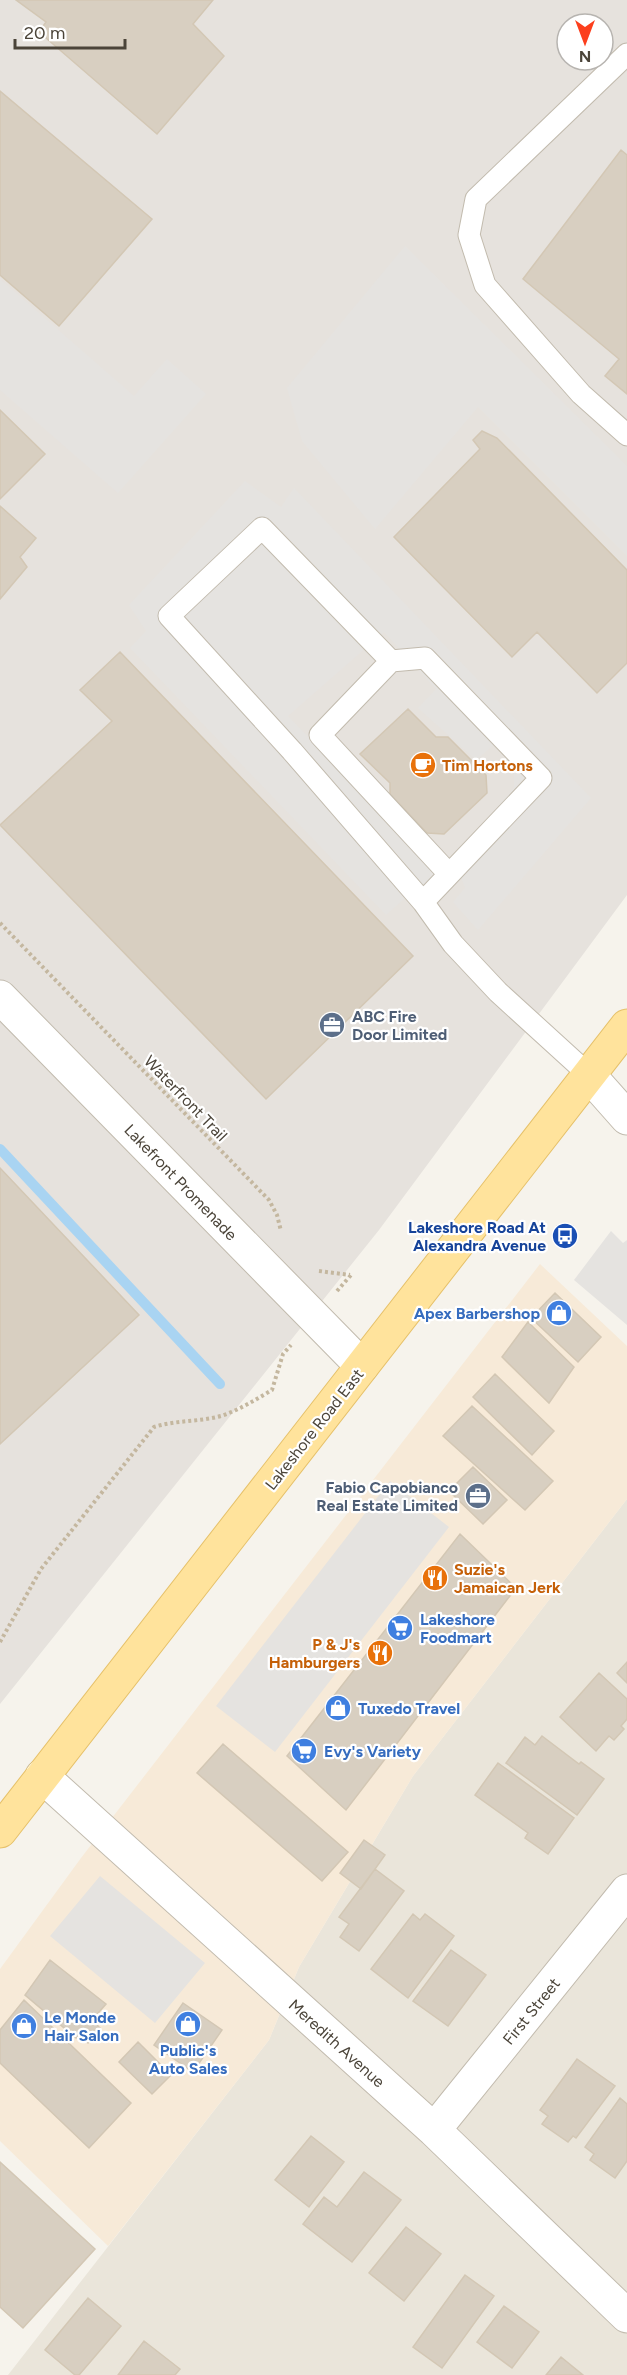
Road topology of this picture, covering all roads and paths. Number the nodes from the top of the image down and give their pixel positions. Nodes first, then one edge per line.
1 (624, 63) edge
2 (627, 435) edge
3 (391, 661) junction
4 (449, 874) junction
5 (423, 902) junction
6 (0, 923) edge
7 (0, 997) edge
8 (627, 1026) edge
9 (588, 1074) junction
10 (627, 1118) edge
11 (282, 1235) dead end
12 (311, 1270) dead end
13 (351, 1275) dead end
14 (283, 1354) dead end
15 (362, 1366) junction
16 (0, 1641) edge
17 (42, 1776) junction
18 (0, 1831) edge
19 (627, 1891) edge
20 (434, 2130) junction
21 (627, 2316) edge

1 - 2 lane
3 - 4 lane
3 - 4 lane
3 - 5 lane
4 - 5 lane
5 - 9 lane
6 - 11 path, Waterfront Trail
7 - 15 street, Lakefront Promenade
8 - 9 main road, Lakeshore Road East
9 - 10 street
9 - 15 main road, Lakeshore Road East
12 - 13 path
14 - 16 path
15 - 17 main road, Lakeshore Road East
17 - 18 main road, Lakeshore Road East
17 - 20 street, Meredith Avenue
19 - 20 street, First Street
20 - 21 street, Meredith Avenue

